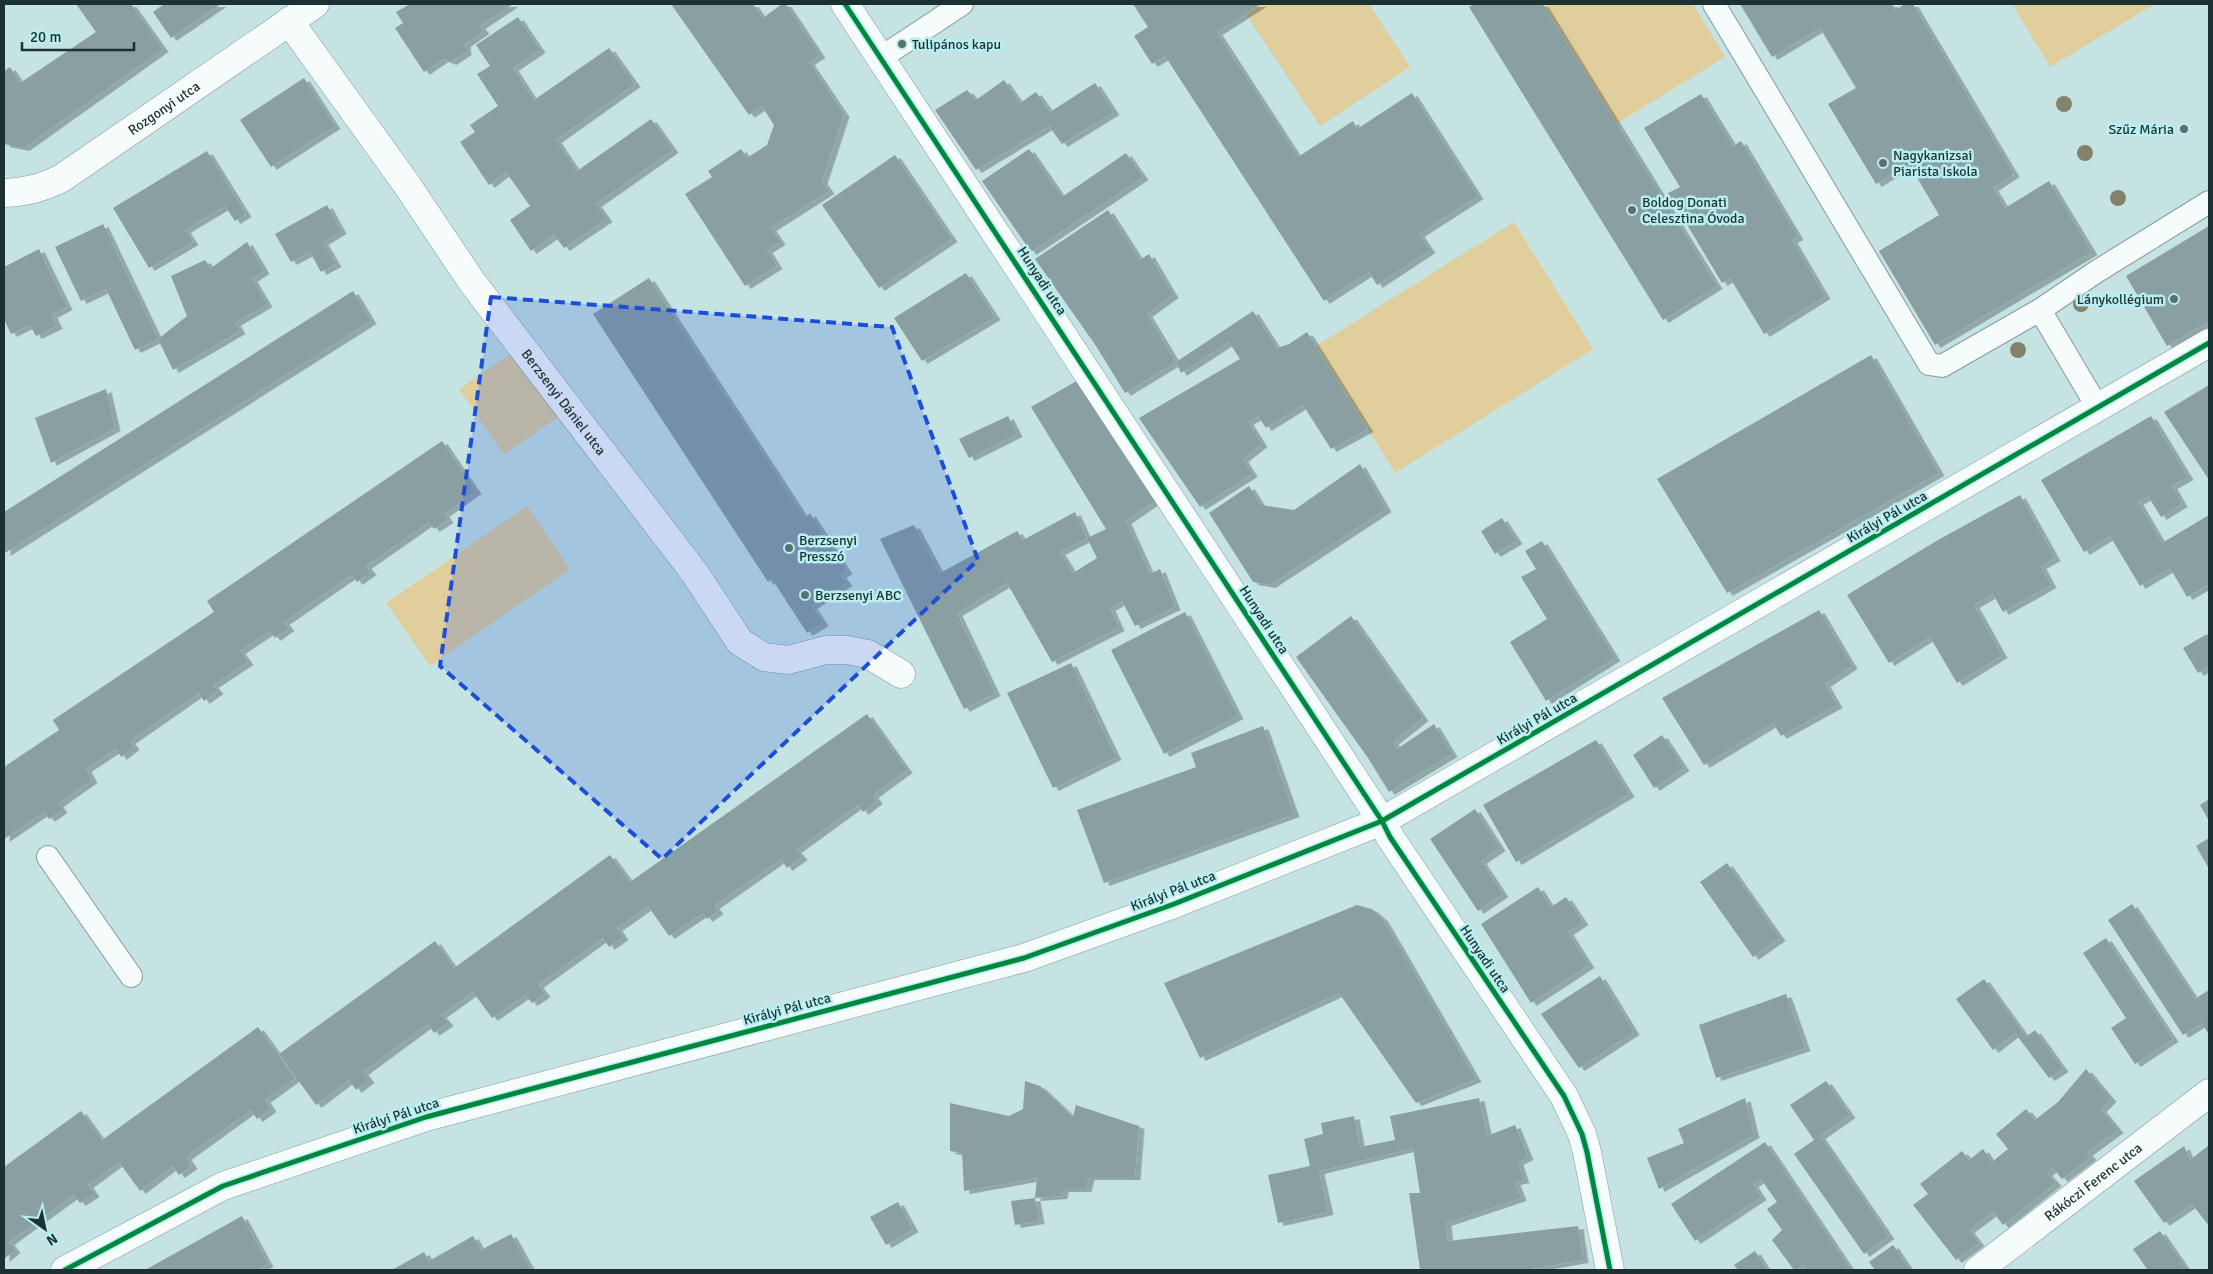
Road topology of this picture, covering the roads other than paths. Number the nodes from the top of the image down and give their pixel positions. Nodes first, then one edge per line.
1 (316, 4) edge
2 (846, 4) edge
3 (962, 4) edge
4 (1714, 4) edge
5 (289, 21) junction
6 (882, 57) junction
7 (4, 193) edge
8 (2209, 202) edge
9 (2040, 310) junction
10 (2209, 343) edge
11 (2098, 408) junction
12 (901, 674) dead end
13 (1382, 820) junction
14 (48, 857) dead end
15 (131, 976) dead end
16 (2209, 1094) edge
17 (65, 1270) edge
18 (1610, 1270) edge
19 (1978, 1270) edge

1 - 5 street, Rozgonyi utca
2 - 6 street, Hunyadi utca
3 - 6 lane
4 - 9 lane
5 - 7 street, Rozgonyi utca
5 - 12 street, Berzsenyi Dániel utca
6 - 13 street, Hunyadi utca
8 - 9 lane
9 - 11 lane
10 - 11 street, Királyi Pál utca
11 - 13 street, Királyi Pál utca
13 - 17 street, Királyi Pál utca
13 - 18 street, Hunyadi utca
14 - 15 lane
16 - 19 street, Rákóczi Ferenc utca

